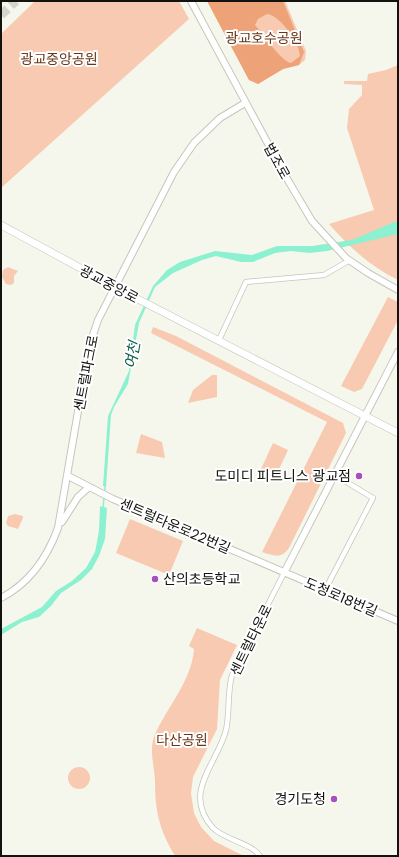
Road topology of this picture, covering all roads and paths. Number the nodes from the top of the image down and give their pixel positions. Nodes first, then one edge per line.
1 (191, 1) edge
2 (245, 103) junction
3 (1, 225) edge
4 (348, 259) junction
5 (116, 287) junction
6 (398, 290) edge
7 (219, 340) junction
8 (398, 352) edge
9 (366, 416) junction
10 (398, 433) edge
11 (335, 475) junction
12 (68, 476) junction
13 (90, 487) junction
14 (58, 528) junction
15 (284, 573) junction
16 (325, 590) junction
17 (1, 598) edge
18 (398, 621) edge
19 (260, 856) edge

1 - 2 street, 법조로
2 - 4 street, 법조로
2 - 5 street, 센트럴파크로
3 - 5 main road, 광교중앙로
4 - 6 street, 법조로
4 - 7 street
5 - 7 main road, 광교중앙로
5 - 12 street, 센트럴파크로
7 - 9 main road, 광교중앙로
8 - 9 street
9 - 10 main road, 광교중앙로
9 - 11 street, 센트럴타운로
11 - 15 street, 센트럴타운로
11 - 16 street
12 - 13 street, 센트럴타운로22번길
12 - 14 street, 센트럴파크로
13 - 14 street
13 - 15 street, 센트럴타운로22번길
14 - 17 street, 센트럴파크로
15 - 16 street, 도청로18번길
15 - 19 street, 센트럴타운로
16 - 18 street, 도청로18번길

